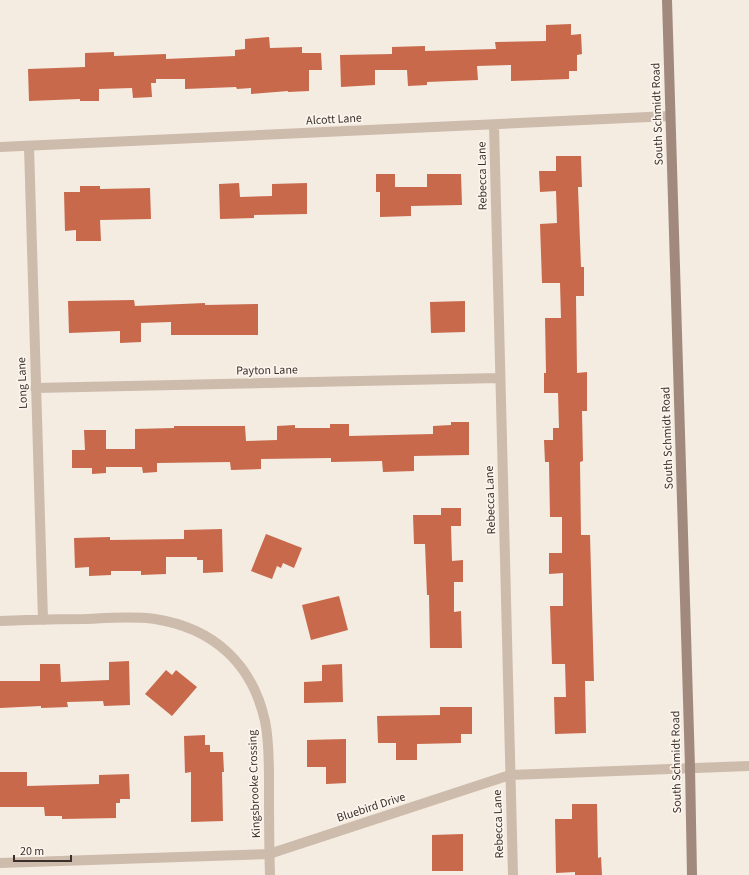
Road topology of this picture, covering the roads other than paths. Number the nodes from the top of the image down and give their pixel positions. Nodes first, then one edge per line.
1 (667, 0) edge
2 (670, 116) junction
3 (494, 125) junction
4 (28, 146) junction
5 (0, 148) edge
6 (499, 378) junction
7 (35, 388) junction
8 (43, 620) junction
9 (0, 621) edge
10 (749, 766) edge
11 (690, 768) junction
12 (510, 775) junction
13 (269, 854) junction
14 (0, 862) edge
15 (270, 875) edge
16 (513, 875) edge
17 (692, 875) edge

1 - 2 street, South Schmidt Road
2 - 3 street, Alcott Lane
2 - 11 street, South Schmidt Road
3 - 4 street, Alcott Lane
3 - 6 street, Rebecca Lane
4 - 5 street, Alcott Lane
4 - 7 street, Long Lane
6 - 7 street, Payton Lane
6 - 12 street, Rebecca Lane
7 - 8 street, Long Lane
8 - 9 street, Kingsbrooke Crossing
8 - 13 street, Kingsbrooke Crossing
10 - 11 street, Bluebird Drive
11 - 12 street, Bluebird Drive
11 - 17 street, South Schmidt Road
12 - 13 street, Bluebird Drive
12 - 16 street, Rebecca Lane
13 - 14 street, Bluebird Drive
13 - 15 street, Kingsbrooke Crossing

